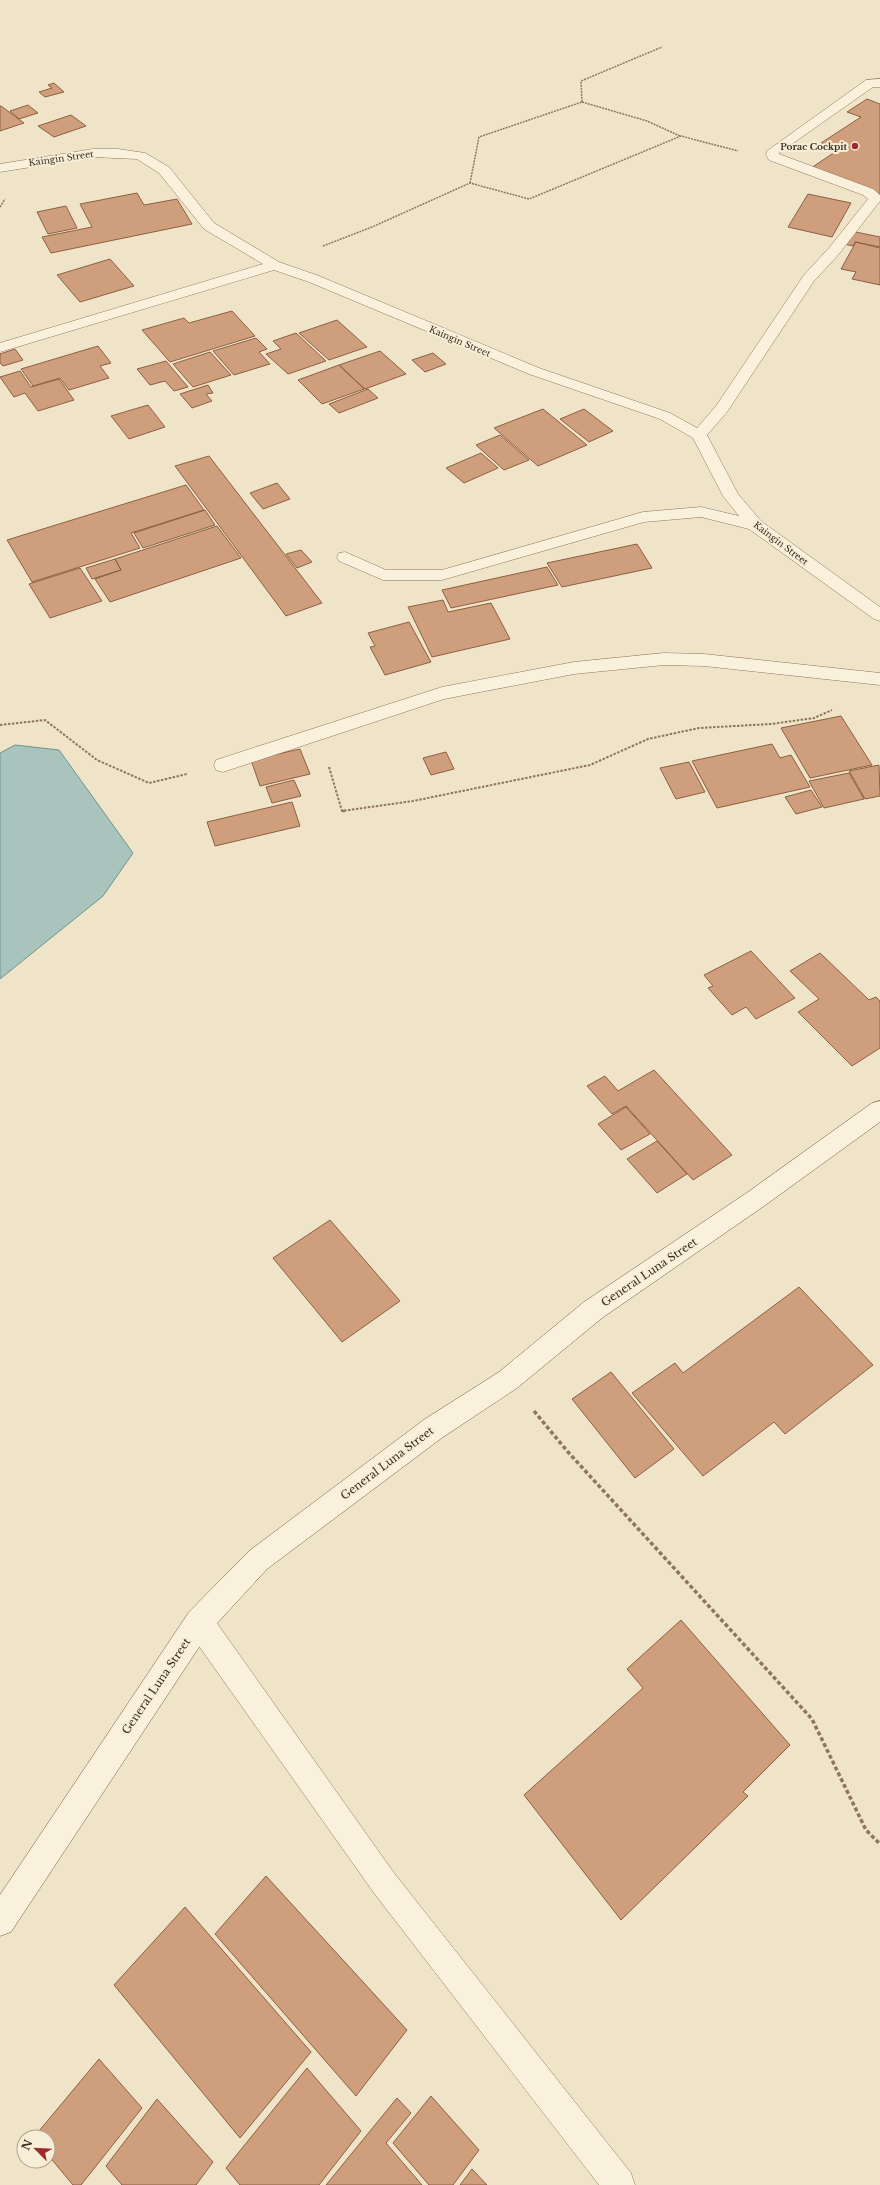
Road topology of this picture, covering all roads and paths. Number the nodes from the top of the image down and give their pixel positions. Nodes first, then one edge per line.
1 (662, 46) dead end
2 (880, 83) edge
3 (582, 102) junction
4 (681, 136) junction
5 (772, 155) junction
6 (0, 168) edge
7 (470, 183) junction
8 (274, 264) junction
9 (0, 348) edge
10 (699, 435) junction
11 (755, 525) junction
12 (345, 557) dead end
13 (880, 615) edge
14 (880, 679) edge
15 (834, 709) dead end
16 (0, 725) edge
17 (324, 731) junction
18 (223, 764) joint
19 (880, 1110) edge
20 (508, 1380) junction
21 (199, 1622) junction
22 (880, 1844) edge
23 (0, 1922) edge
24 (619, 2185) edge

1 - 3 path
2 - 5 street
3 - 4 path
3 - 7 path
4 - 5 path
4 - 7 path
5 - 10 street
6 - 8 street, Kaingin Street
7 - 8 path
8 - 9 street
8 - 10 street, Kaingin Street
10 - 11 street, Kaingin Street
11 - 12 street
11 - 13 street, Kaingin Street
14 - 17 street
15 - 17 path
16 - 18 path
17 - 18 street
19 - 20 street, General Luna Street
20 - 21 street, General Luna Street
20 - 22 path
21 - 23 street, General Luna Street
21 - 24 street

